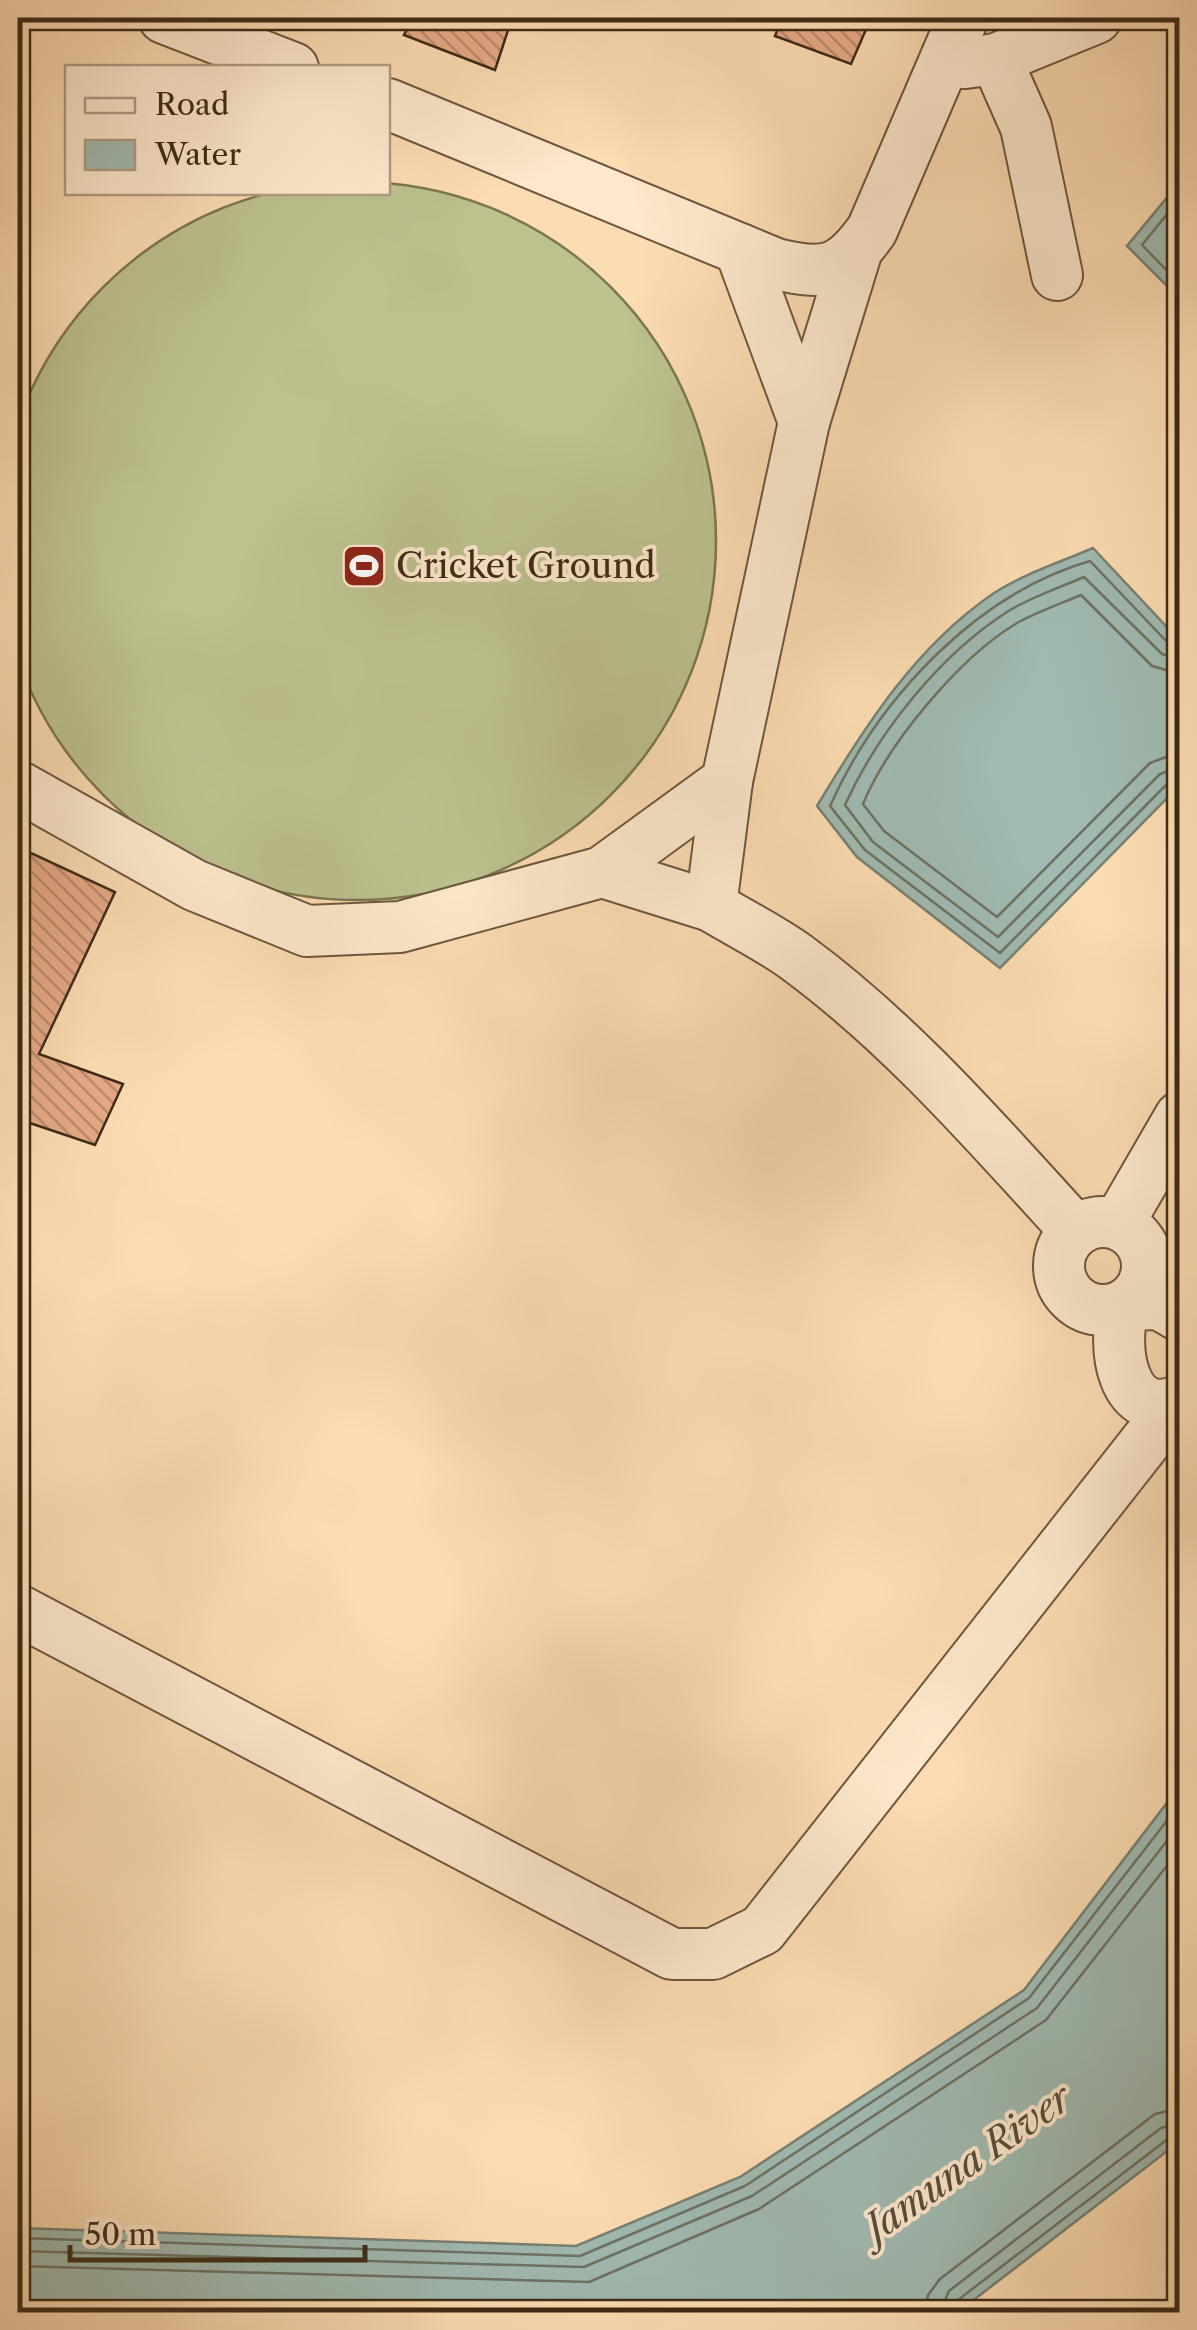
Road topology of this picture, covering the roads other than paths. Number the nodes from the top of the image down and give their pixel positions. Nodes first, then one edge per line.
1 (164, 18) edge
2 (963, 18) edge
3 (1096, 18) edge
4 (996, 59) junction
5 (285, 65) edge
6 (942, 65) junction
7 (390, 105) edge
8 (740, 249) junction
9 (856, 253) junction
10 (1057, 275) dead end
11 (804, 422) junction
12 (727, 781) junction
13 (18, 786) edge
14 (602, 872) junction
15 (710, 906) junction
16 (1180, 1117) edge
17 (1097, 1227) junction
18 (1125, 1305) junction
19 (1180, 1316) edge
20 (1178, 1402) edge
21 (18, 1610) edge

1 - 5 street
2 - 6 street
3 - 4 street
4 - 6 street
4 - 10 street
6 - 9 street
7 - 8 street
8 - 9 street
8 - 11 street
9 - 11 street
11 - 12 street
12 - 14 street
12 - 15 street
13 - 14 street
14 - 15 street
15 - 17 street
16 - 17 street
17 - 18 street
17 - 18 street
18 - 19 street
18 - 20 street
20 - 21 street

